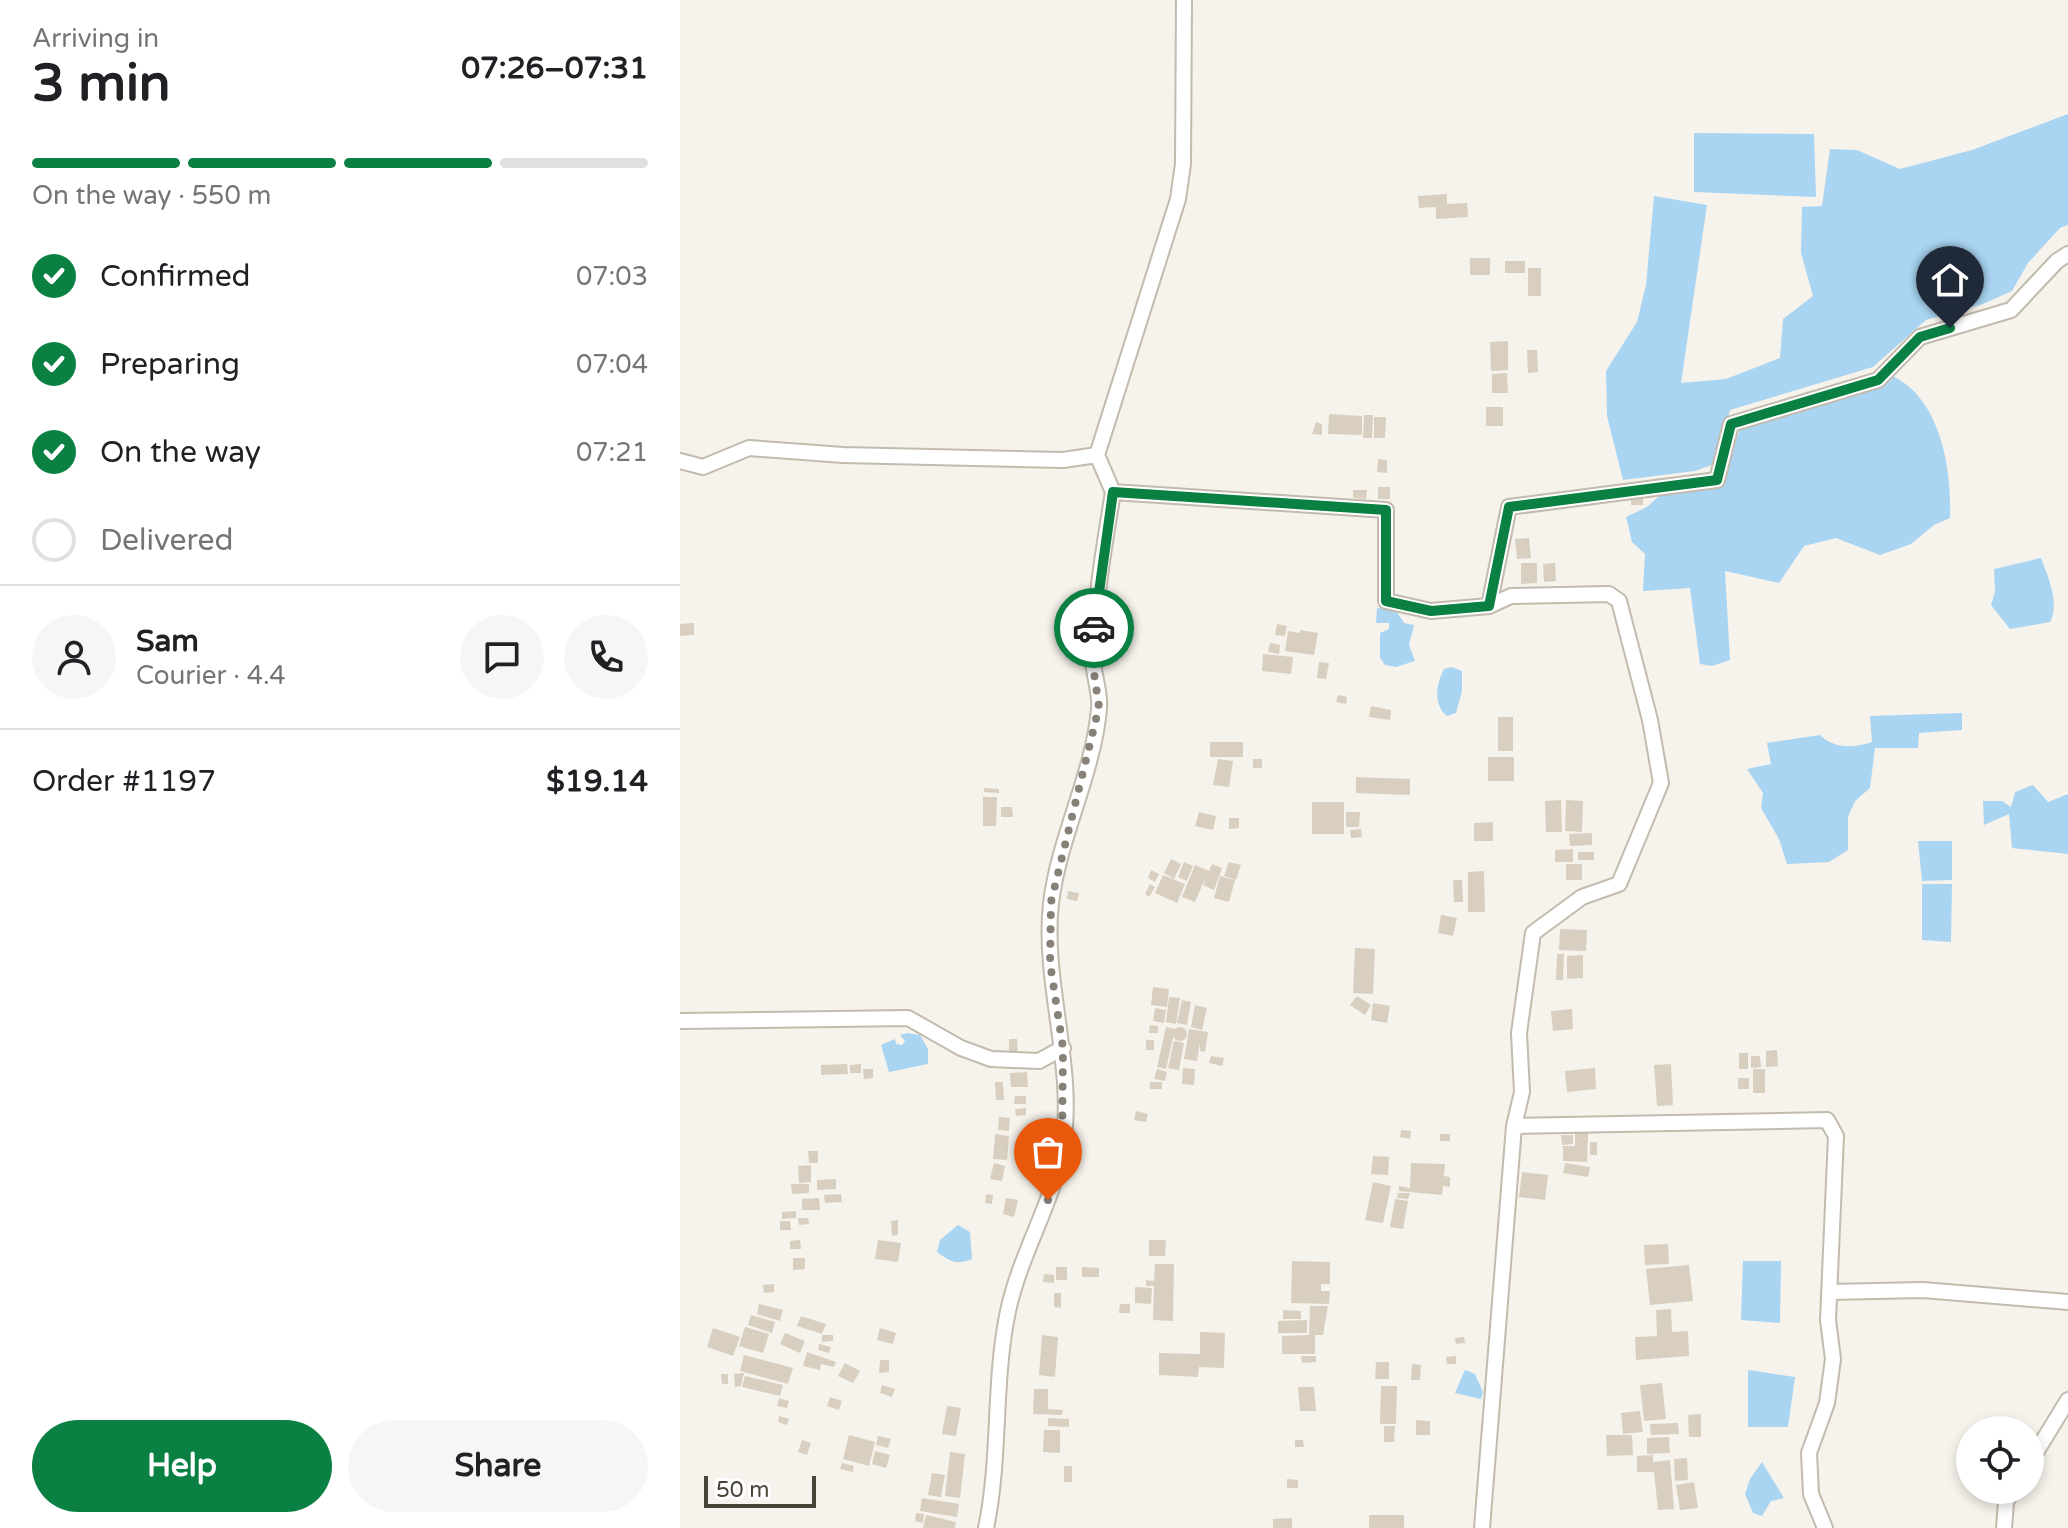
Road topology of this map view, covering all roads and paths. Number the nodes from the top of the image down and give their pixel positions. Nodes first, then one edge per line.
1 (1184, 0) edge
2 (2068, 254) edge
3 (1097, 455) junction
4 (680, 461) edge
5 (1113, 492) junction
6 (1489, 606) junction
7 (680, 1021) edge
8 (1063, 1048) junction
9 (1514, 1126) junction
10 (1829, 1292) junction
11 (2068, 1302) edge
12 (2068, 1400) edge
13 (2044, 1439) edge
14 (2006, 1504) edge
15 (986, 1528) edge
16 (1482, 1528) edge
17 (1825, 1528) edge
18 (2004, 1528) edge

1 - 3 street
2 - 6 street
3 - 4 street
3 - 5 street
5 - 6 street
5 - 8 street
6 - 9 street
7 - 8 street
8 - 15 street
9 - 10 street
9 - 16 street
10 - 11 street
10 - 17 street
12 - 13 street
14 - 18 street

